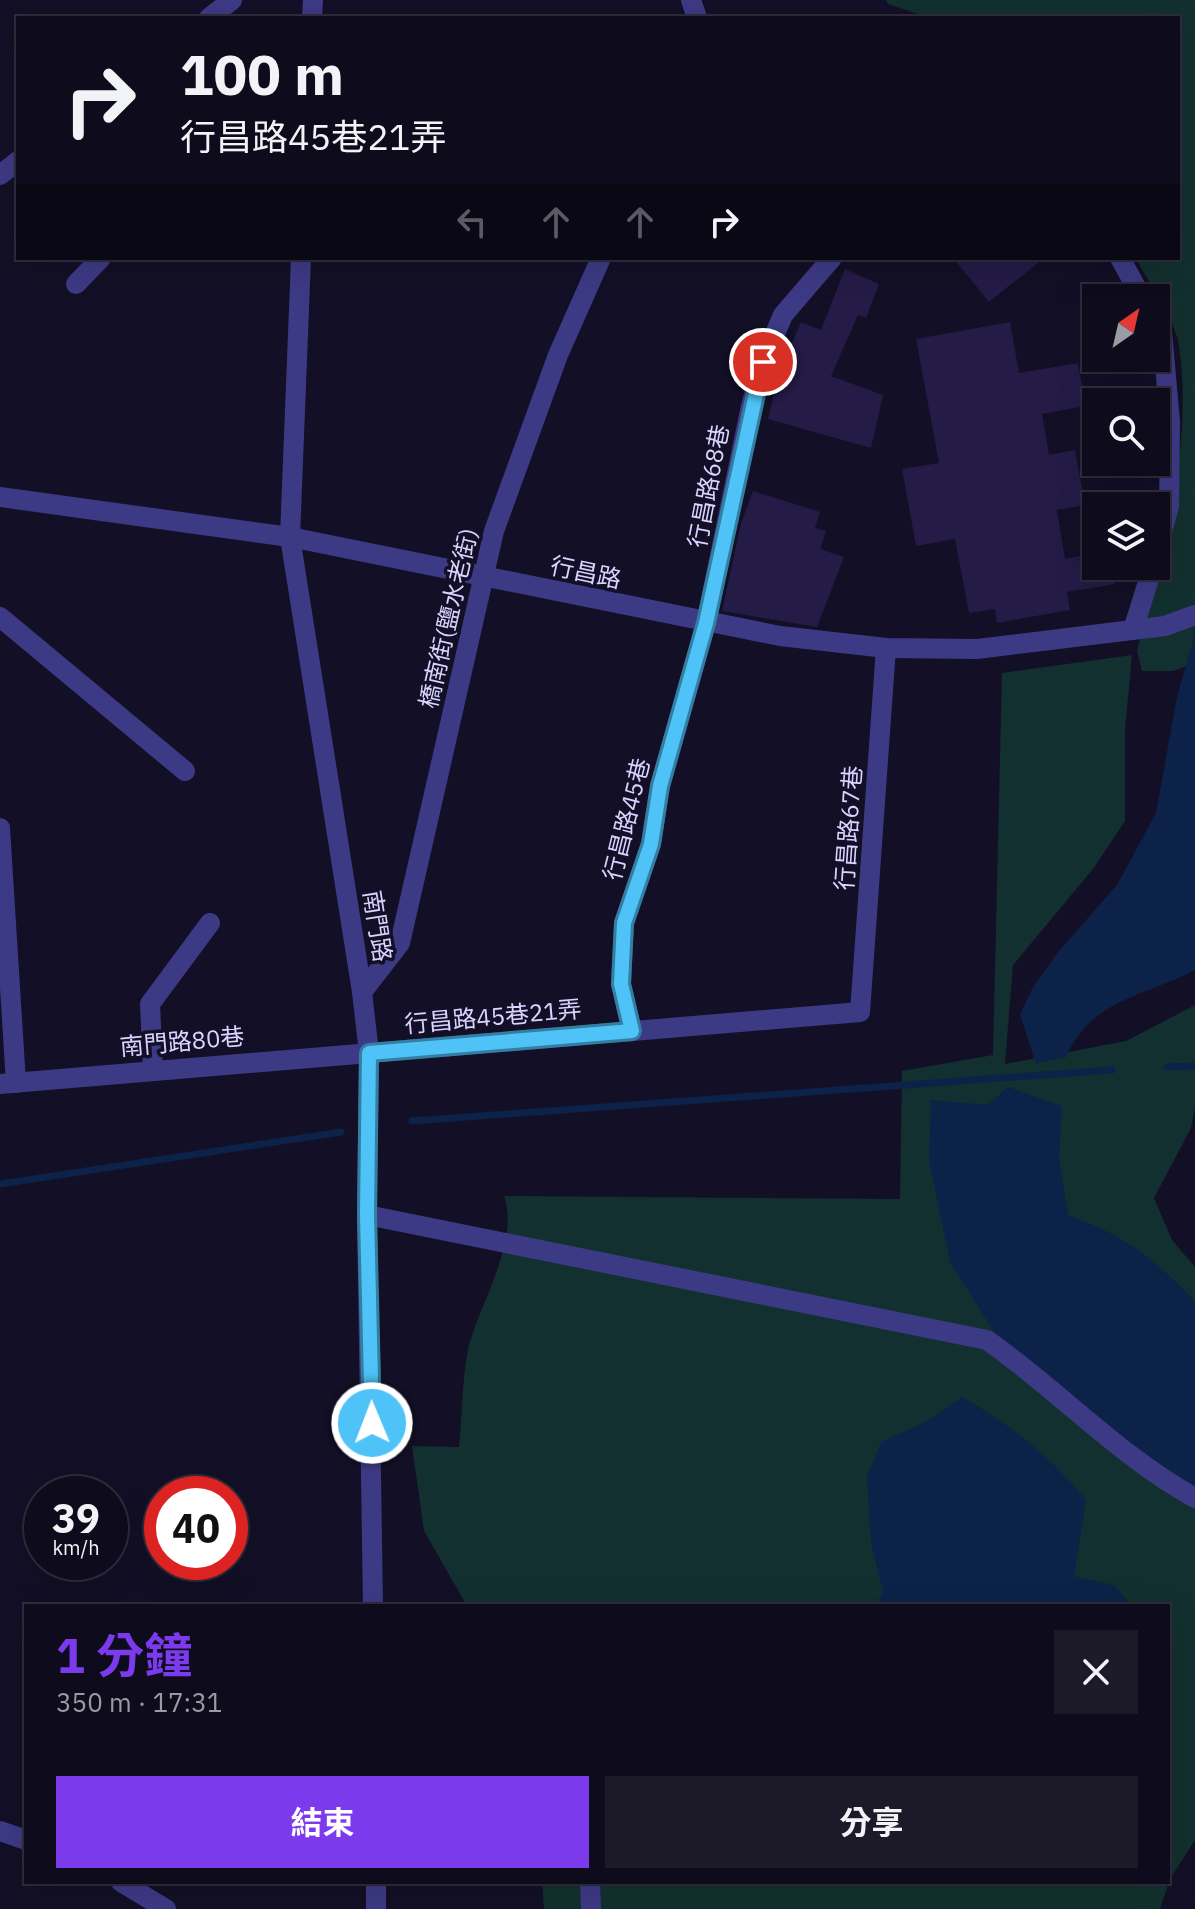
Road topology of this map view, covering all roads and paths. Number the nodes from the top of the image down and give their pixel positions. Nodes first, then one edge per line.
1 (232, 0) edge
2 (212, 16) edge
3 (16, 163) edge
4 (0, 175) edge
5 (99, 260) edge
6 (301, 260) edge
7 (600, 260) edge
8 (830, 260) edge
9 (1121, 260) edge
10 (76, 284) dead end
11 (1134, 284) edge
12 (1165, 372) edge
13 (1169, 492) edge
14 (0, 497) edge
15 (290, 537) junction
16 (485, 578) junction
17 (1149, 580) edge
18 (1195, 615) edge
19 (0, 617) edge
20 (706, 623) junction
21 (1133, 630) junction
22 (886, 648) junction
23 (185, 771) dead end
24 (0, 828) edge
25 (1, 870) edge
26 (210, 923) dead end
27 (362, 992) junction
28 (860, 1012) joint
29 (632, 1031) junction
30 (369, 1053) junction
31 (0, 1069) edge
32 (153, 1069) junction
33 (8, 1084) edge
34 (367, 1215) junction
35 (1195, 1498) edge
36 (373, 1604) edge
37 (0, 1831) edge
38 (24, 1839) edge
39 (124, 1884) edge
40 (376, 1884) edge
41 (590, 1884) edge
42 (166, 1909) edge
43 (376, 1909) edge
44 (591, 1909) edge

1 - 2 street
3 - 4 street
5 - 10 street
6 - 15 street, 南門路
7 - 16 street, 橋南街(鹽水老街)
8 - 20 street, 行昌路68巷
9 - 11 street
12 - 13 street
14 - 15 street, 行昌路
15 - 16 street, 行昌路
15 - 27 street, 南門路
16 - 20 street, 行昌路
16 - 27 street, 橋南街(鹽水老街)
17 - 21 street
18 - 21 street, 行昌路
19 - 23 street
20 - 22 street, 行昌路
20 - 29 street, 行昌路45巷
21 - 22 street, 行昌路
22 - 28 street, 行昌路67巷
24 - 25 street
25 - 33 street
26 - 32 street
27 - 30 street, 南門路
28 - 29 street, 行昌路45巷21弄
29 - 30 street, 行昌路45巷21弄
30 - 32 street, 南門路80巷
30 - 34 street, 南門路
31 - 33 street
32 - 33 street, 南門路80巷
34 - 35 street
34 - 36 street, 南門路
37 - 38 street
39 - 42 street
40 - 43 street
41 - 44 street

